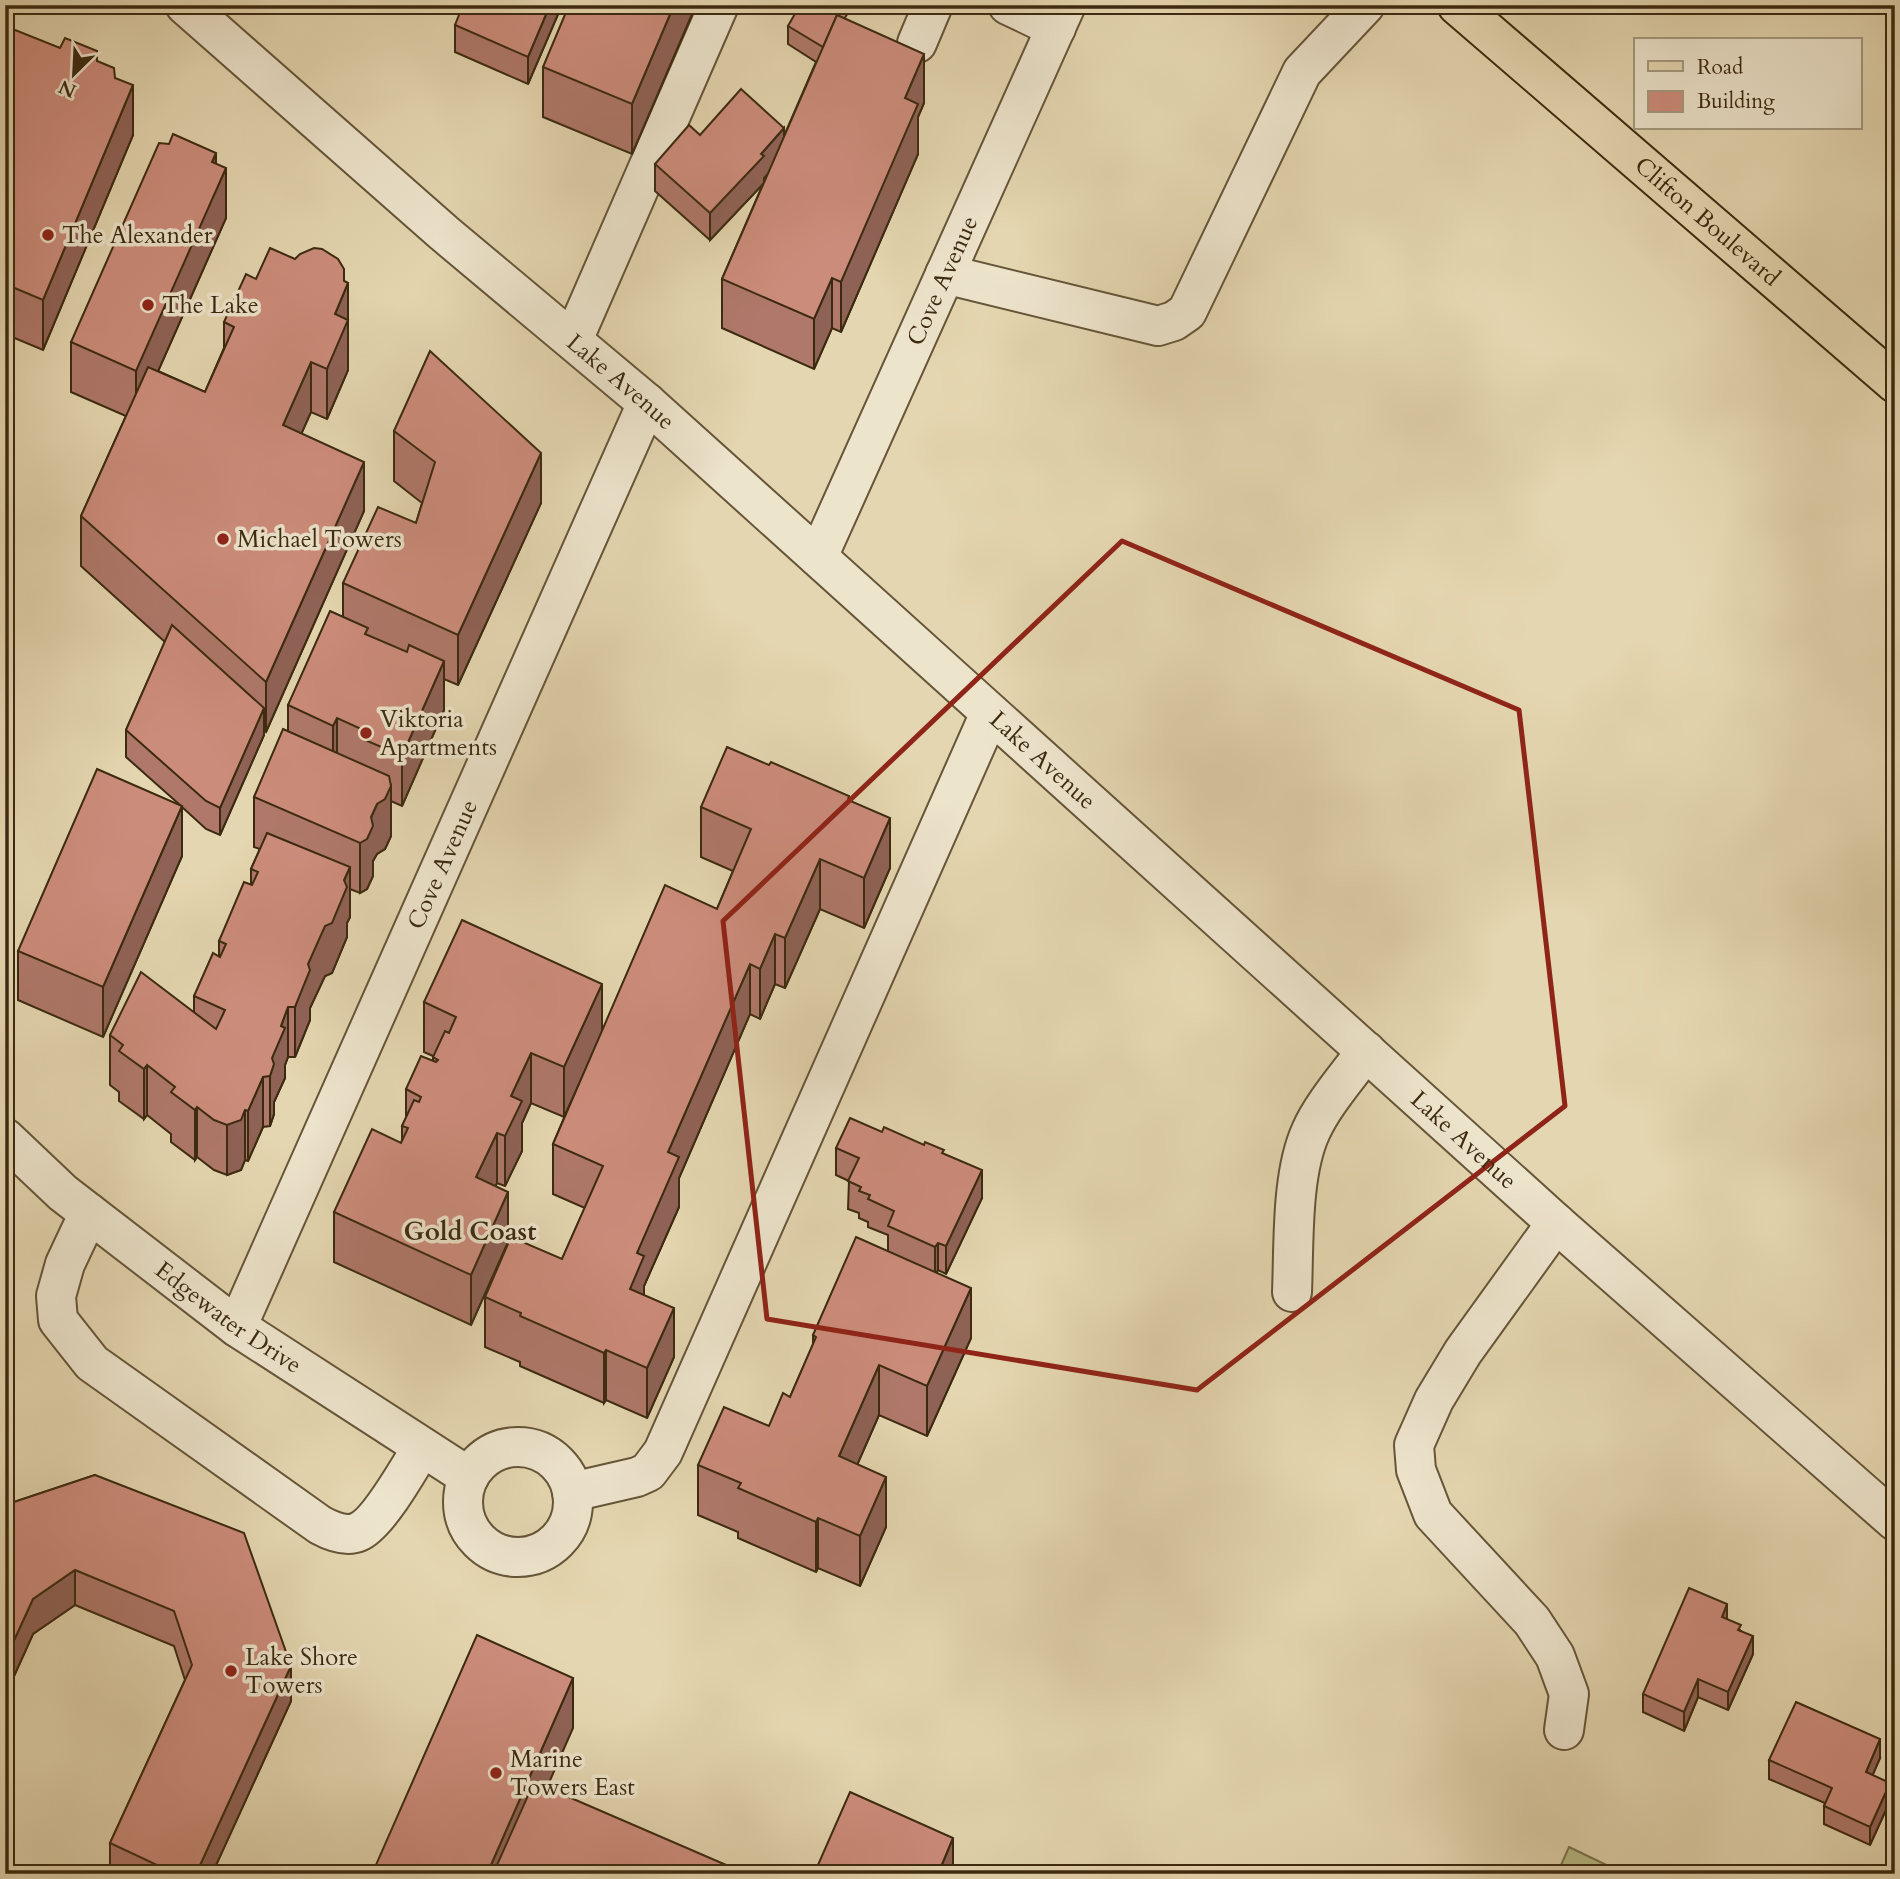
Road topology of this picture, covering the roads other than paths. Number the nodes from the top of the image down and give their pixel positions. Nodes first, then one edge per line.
1 (185, 5) edge
2 (719, 5) edge
3 (933, 5) edge
4 (1008, 5) edge
5 (1365, 5) edge
6 (1457, 5) edge
7 (1061, 16) edge
8 (228, 21) edge
9 (917, 43) dead end
10 (945, 274) junction
11 (573, 340) junction
12 (1895, 383) edge
13 (647, 403) junction
14 (818, 556) junction
15 (990, 713) junction
16 (1366, 1051) junction
17 (5, 1138) edge
18 (89, 1213) junction
19 (1556, 1223) junction
20 (1292, 1292) dead end
21 (237, 1326) junction
22 (422, 1447) junction
23 (469, 1477) junction
24 (572, 1492) junction
25 (1895, 1521) edge
26 (1564, 1730) dead end

1 - 8 street, Lake Avenue
2 - 11 street
3 - 9 street
4 - 7 street
5 - 10 street
6 - 12 main road, Clifton Boulevard
7 - 10 street, Cove Avenue
8 - 11 street, Lake Avenue
10 - 14 street, Cove Avenue
11 - 13 street, Lake Avenue
13 - 14 street, Lake Avenue
13 - 21 street, Cove Avenue
14 - 15 street, Lake Avenue
15 - 16 street, Lake Avenue
15 - 24 street
16 - 19 street, Lake Avenue
16 - 20 street
17 - 18 street, Edgewater Drive
18 - 21 street, Edgewater Drive
18 - 22 street
19 - 25 street, Lake Avenue
19 - 26 street
21 - 22 street, Edgewater Drive
22 - 23 street, Edgewater Drive
23 - 24 street
23 - 24 street

